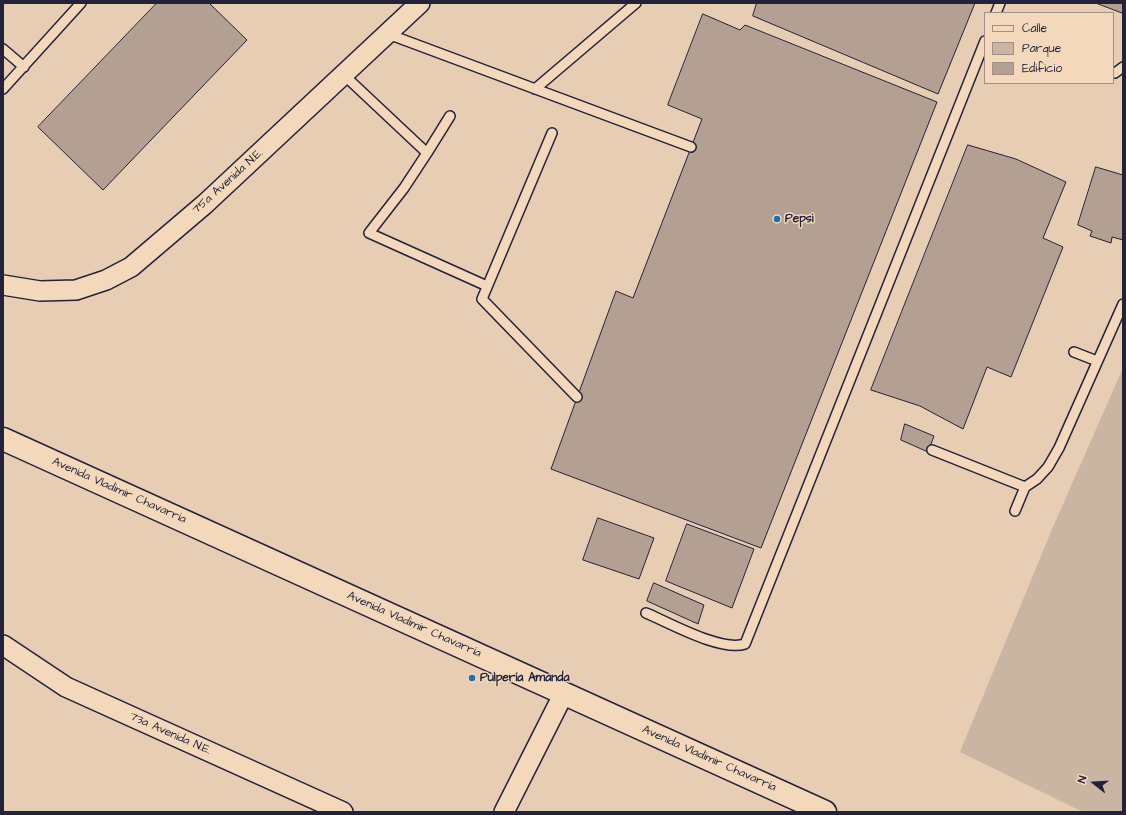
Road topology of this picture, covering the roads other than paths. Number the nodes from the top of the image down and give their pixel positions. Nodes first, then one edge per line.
1 (81, 3) edge
2 (420, 3) edge
3 (636, 3) edge
4 (388, 34) junction
5 (984, 44) edge
6 (3, 49) edge
7 (1123, 67) edge
8 (24, 68) junction
9 (1115, 73) dead end
10 (344, 75) junction
11 (535, 89) junction
12 (3, 90) edge
13 (450, 116) dead end
14 (552, 133) dead end
15 (691, 147) dead end
16 (427, 154) junction
17 (3, 285) edge
18 (487, 286) junction
19 (1123, 304) edge
20 (1074, 352) dead end
21 (1097, 361) junction
22 (577, 397) dead end
23 (3, 439) edge
24 (932, 450) dead end
25 (1025, 487) junction
26 (1015, 511) dead end
27 (646, 613) dead end
28 (3, 644) edge
29 (564, 693) junction
30 (343, 812) edge
31 (504, 812) edge
32 (826, 812) edge

1 - 8 lane
2 - 4 street, 75a Avenida N.E.
3 - 11 lane
4 - 10 street, 75a Avenida N.E.
4 - 11 lane
5 - 27 lane
6 - 8 lane
7 - 9 lane
8 - 12 lane
10 - 16 lane
10 - 17 street, 75a Avenida N.E.
11 - 15 lane
13 - 16 lane
14 - 18 lane
16 - 18 lane
18 - 22 lane
19 - 21 lane
20 - 21 lane
21 - 25 lane
23 - 29 street, Avenida Vladimir Chavarría
24 - 25 lane
25 - 26 lane
28 - 30 street, 73a Avenida N.E.
29 - 31 street
29 - 32 street, Avenida Vladimir Chavarría

